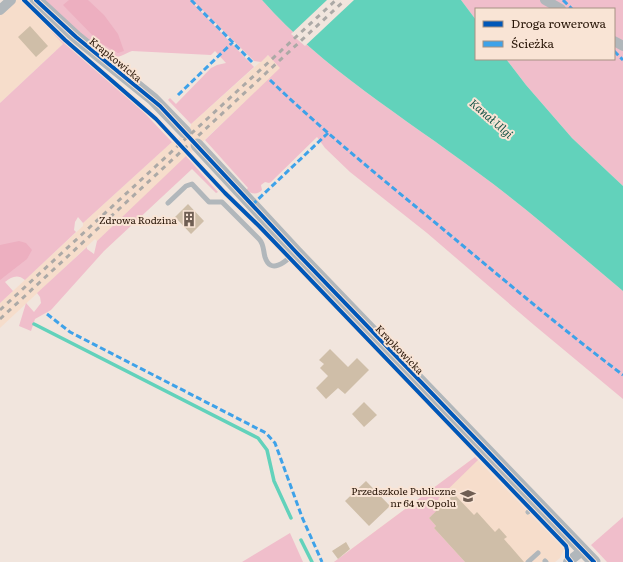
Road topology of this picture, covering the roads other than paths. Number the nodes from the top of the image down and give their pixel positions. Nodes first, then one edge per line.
1 (11, 0) edge
2 (36, 0) edge
3 (545, 0) edge
4 (559, 8) edge
5 (0, 10) edge
6 (185, 132) dead end
7 (197, 146) dead end
8 (168, 203) dead end
9 (296, 252) junction
10 (582, 551) junction
11 (538, 553) dead end
12 (528, 562) edge
13 (568, 562) edge
14 (594, 562) edge

1 - 5 street
2 - 6 street, Krapkowicka
3 - 4 street
7 - 9 street, Krapkowicka
8 - 9 lane
9 - 10 street, Krapkowicka
10 - 13 street
10 - 14 street, Krapkowicka
11 - 12 lane

